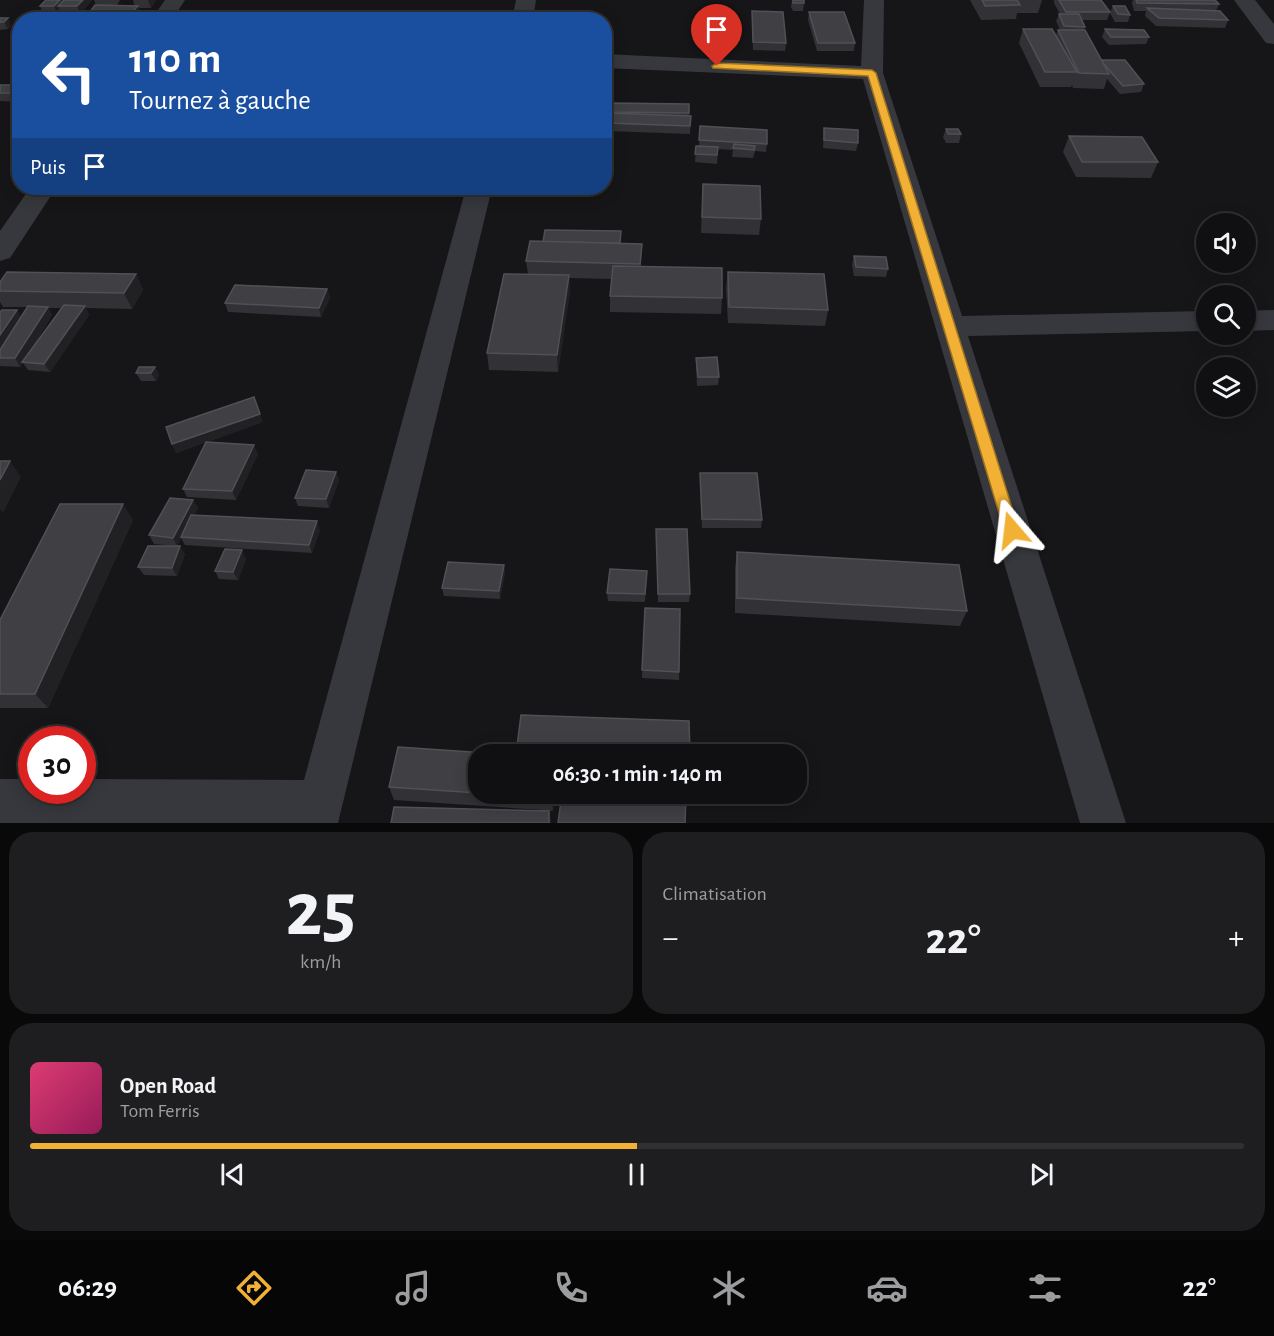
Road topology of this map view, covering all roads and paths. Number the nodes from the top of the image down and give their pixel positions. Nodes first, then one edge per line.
1 (874, 0) edge
2 (1244, 0) edge
3 (1274, 38) edge
4 (612, 61) edge
5 (872, 73) junction
6 (38, 195) edge
7 (477, 195) edge
8 (0, 252) edge
9 (1274, 320) edge
10 (1196, 321) edge
11 (1256, 321) edge
12 (949, 326) junction
13 (0, 801) edge
14 (317, 813) edge
15 (1103, 823) edge

1 - 5 street
2 - 3 street
4 - 5 street
5 - 12 street
6 - 8 street
7 - 14 street
9 - 11 street
10 - 12 street
12 - 15 street
13 - 14 street

